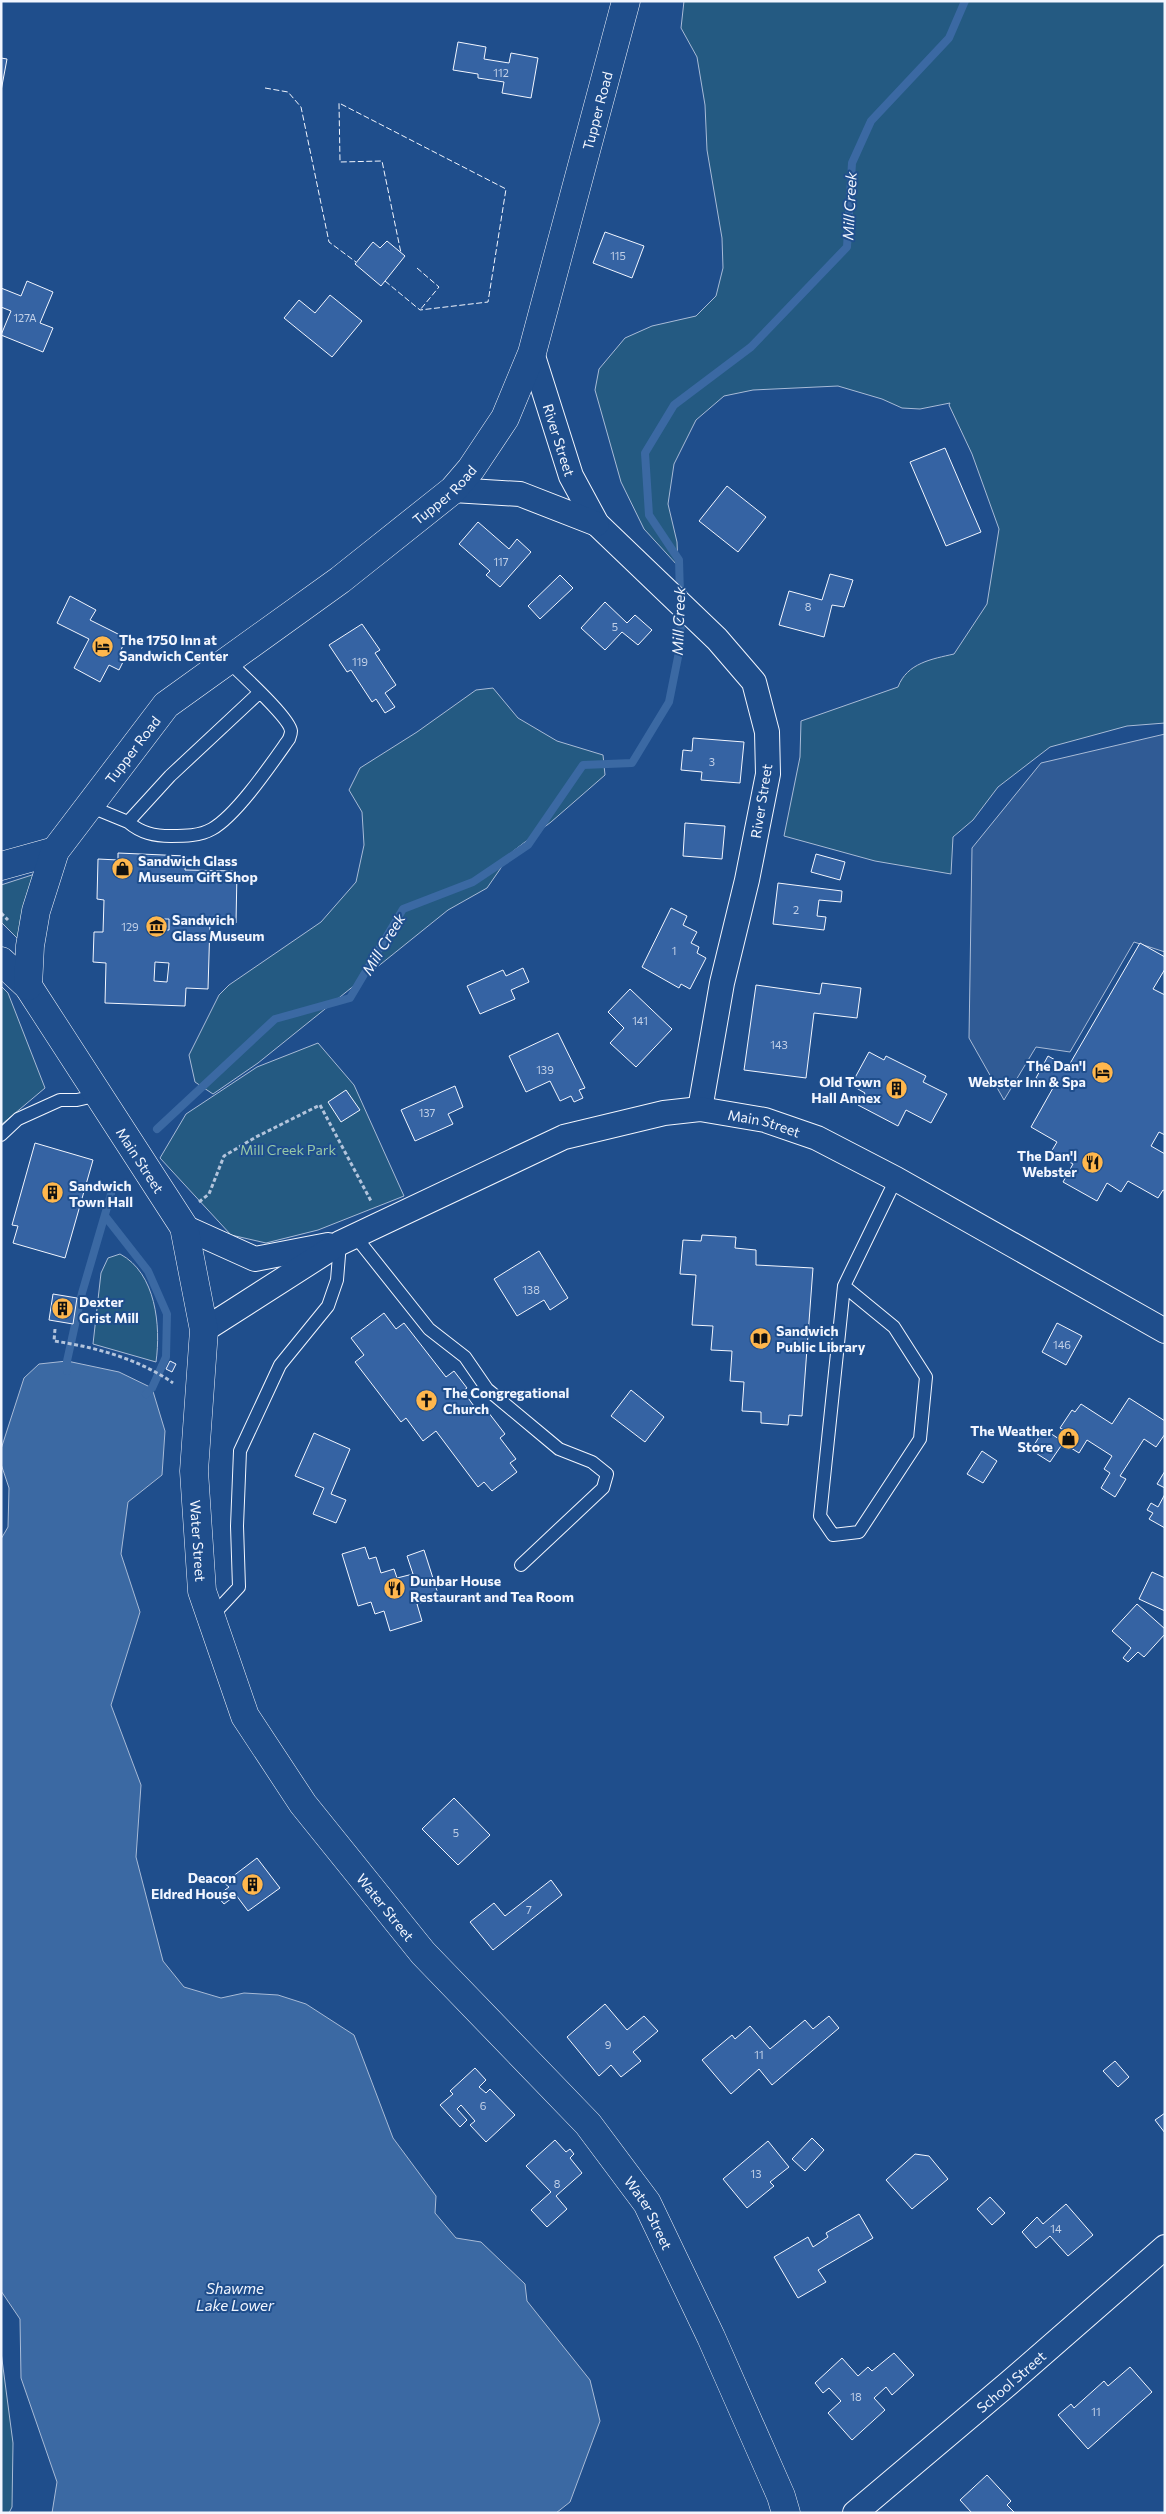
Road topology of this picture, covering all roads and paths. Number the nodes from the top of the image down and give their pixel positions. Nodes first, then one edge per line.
1 (626, 1) edge
2 (532, 353) junction
3 (453, 490) junction
4 (597, 524) junction
5 (228, 661) junction
6 (260, 692) junction
7 (89, 806) junction
8 (128, 822) junction
9 (55, 851) junction
10 (1, 866) edge
11 (1, 961) edge
12 (28, 986) junction
13 (99, 1095) junction
14 (700, 1109) junction
15 (1, 1134) edge
16 (896, 1179) junction
17 (182, 1223) junction
18 (383, 1223) junction
19 (348, 1239) junction
20 (844, 1286) junction
21 (54, 1329) dead end
22 (204, 1330) junction
23 (1165, 1331) edge
24 (168, 1379) dead end
25 (521, 1565) dead end
26 (211, 1617) junction
27 (1164, 2249) edge
28 (786, 2513) edge
29 (855, 2513) edge

1 - 2 main road, Tupper Road
2 - 3 main road, Tupper Road
2 - 4 street, River Street
3 - 4 street, River Street
3 - 5 main road, Tupper Road
4 - 14 street, River Street
5 - 6 lane
5 - 7 main road, Tupper Road
6 - 8 lane
6 - 8 lane
7 - 8 lane
7 - 9 main road, Tupper Road
9 - 10 main road
9 - 12 main road, Tupper Road
11 - 12 main road, Main Street
12 - 13 main road, Main Street
13 - 15 lane
13 - 17 main road, Main Street
14 - 16 street, Main Street
14 - 18 street, Main Street
16 - 20 lane
16 - 23 street, Main Street
17 - 18 path
17 - 19 street, Main Street
17 - 22 main road, Water Street
18 - 19 street, Main Street
19 - 22 street, Main Street
19 - 25 lane
19 - 26 lane
20 - 20 lane
21 - 24 path
22 - 26 main road, Water Street
26 - 28 main road, Water Street
27 - 29 street, School Street

